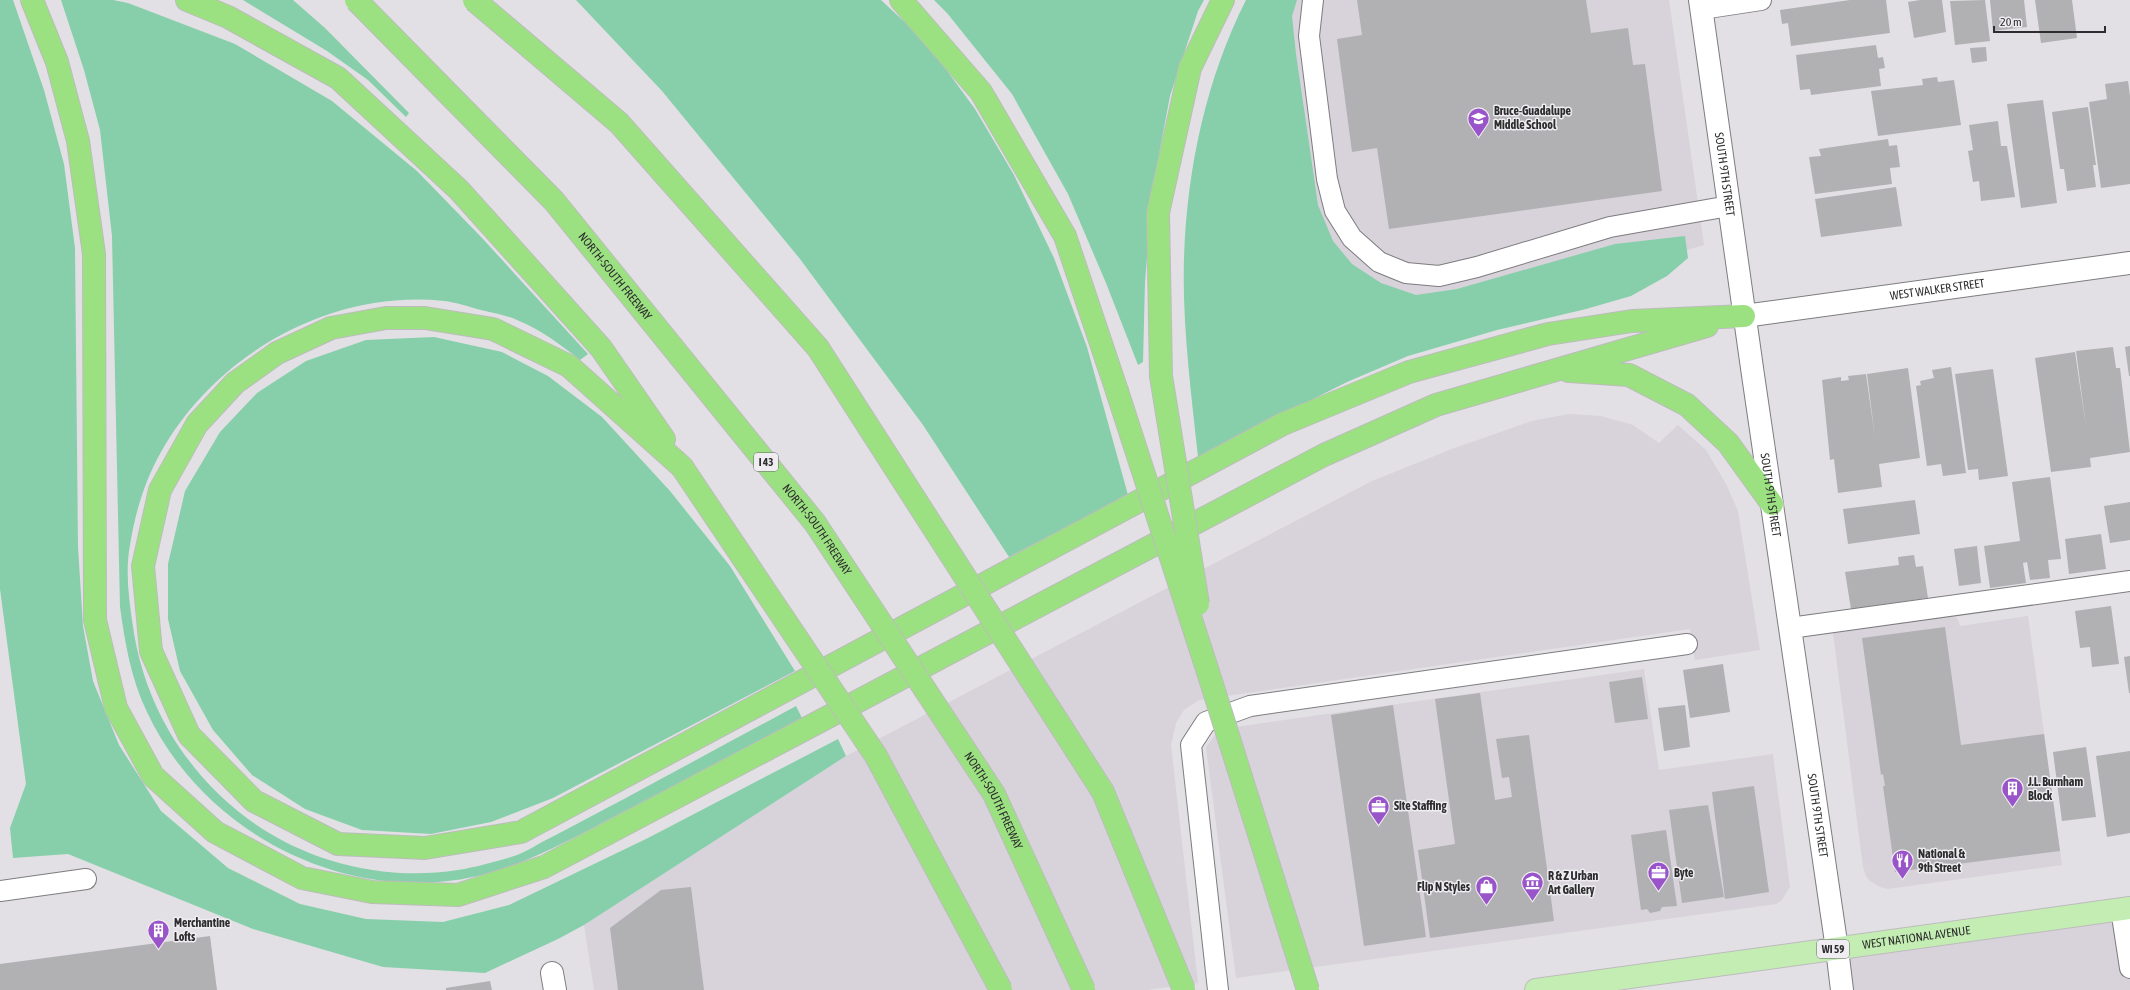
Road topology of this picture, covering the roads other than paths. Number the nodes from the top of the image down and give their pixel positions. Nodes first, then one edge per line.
1 (32, 0) edge
2 (186, 0) edge
3 (356, 0) edge
4 (474, 0) edge
5 (901, 0) edge
6 (1223, 0) edge
7 (1313, 0) edge
8 (1761, 0) edge
9 (1701, 4) edge
10 (1729, 206) junction
11 (2130, 263) edge
12 (1744, 316) junction
13 (1554, 370) junction
14 (682, 467) junction
15 (1772, 504) junction
16 (2130, 581) edge
17 (1790, 628) junction
18 (1687, 644) dead end
19 (1209, 675) junction
20 (86, 879) dead end
21 (0, 890) edge
22 (2126, 909) edge
23 (1837, 949) junction
24 (2130, 968) edge
25 (1001, 990) edge
26 (1084, 990) edge
27 (1184, 990) edge
28 (1218, 990) edge
29 (1308, 990) edge
30 (1536, 990) edge
31 (1842, 990) edge

1 - 13 highway
2 - 14 highway
3 - 26 highway, NORTH-SOUTH FREEWAY / I 43, bridge
4 - 27 highway, bridge
5 - 19 highway, bridge
6 - 19 highway, bridge
7 - 10 lane
8 - 9 lane
9 - 10 street, SOUTH 9TH STREET
10 - 12 street, SOUTH 9TH STREET
11 - 12 street, WEST WALKER STREET
12 - 13 highway
12 - 14 highway
12 - 15 street, SOUTH 9TH STREET
13 - 15 highway
14 - 25 highway, bridge
15 - 17 street, SOUTH 9TH STREET
16 - 17 lane
17 - 23 street, SOUTH 9TH STREET
18 - 28 lane
19 - 29 highway, bridge
20 - 21 lane
22 - 23 main road, WEST NATIONAL AVENUE / WI 59
22 - 24 lane
23 - 30 main road, WEST NATIONAL AVENUE / WI 59
23 - 31 street, SOUTH 9TH STREET

